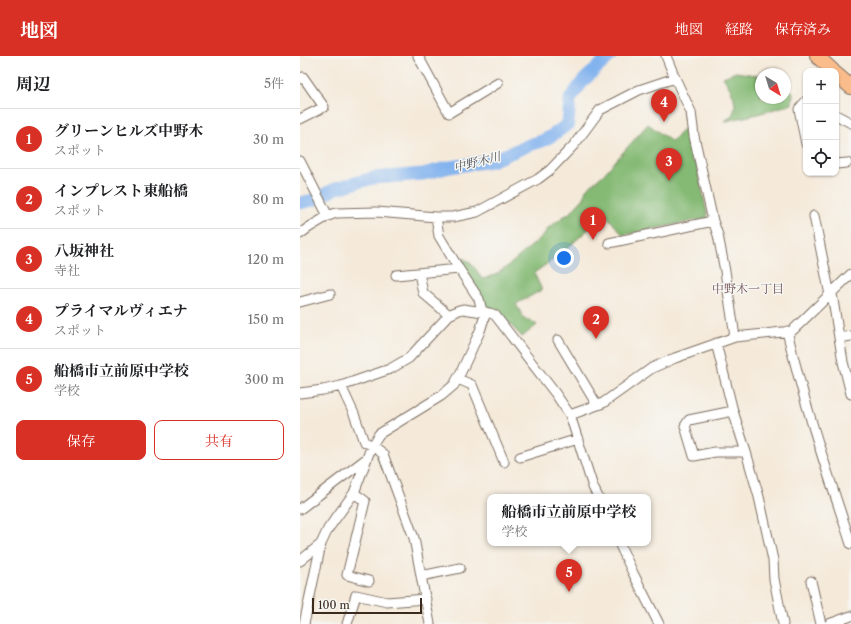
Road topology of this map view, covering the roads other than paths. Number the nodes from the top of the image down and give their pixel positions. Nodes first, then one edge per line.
1 (418, 56) edge
2 (666, 56) edge
3 (817, 56) edge
4 (830, 68) edge
5 (839, 77) edge
6 (675, 78) junction
7 (300, 79) edge
8 (498, 83) dead end
9 (851, 87) edge
10 (804, 104) edge
11 (839, 117) edge
12 (300, 119) edge
13 (851, 123) edge
14 (805, 140) edge
15 (300, 161) edge
16 (846, 162) dead end
17 (839, 163) edge
18 (328, 216) junction
19 (814, 216) dead end
20 (436, 217) junction
21 (713, 221) junction
22 (300, 234) edge
23 (609, 243) dead end
24 (459, 269) junction
25 (419, 273) junction
26 (851, 274) edge
27 (396, 275) dead end
28 (330, 294) dead end
29 (831, 294) junction
30 (300, 302) edge
31 (484, 312) junction
32 (449, 315) junction
33 (788, 332) junction
34 (851, 336) edge
35 (735, 337) junction
36 (839, 338) junction
37 (558, 340) dead end
38 (716, 343) junction
39 (458, 379) junction
40 (341, 386) junction
41 (300, 393) edge
42 (851, 394) edge
43 (597, 405) junction
44 (732, 411) junction
45 (570, 415) junction
46 (578, 439) junction
47 (372, 445) junction
48 (746, 452) junction
49 (520, 457) dead end
50 (366, 459) junction
51 (504, 462) dead end
52 (354, 493) junction
53 (596, 494) edge
54 (300, 509) edge
55 (321, 544) junction
56 (851, 544) edge
57 (620, 546) edge
58 (300, 561) edge
59 (460, 568) dead end
60 (421, 576) junction
61 (369, 581) dead end
62 (811, 582) dead end
63 (426, 599) junction
64 (851, 616) edge
65 (304, 624) edge
66 (347, 624) edge
67 (430, 624) edge
68 (659, 624) edge
69 (783, 624) edge
70 (821, 624) edge
71 (829, 624) edge

1 - 8 street
2 - 6 street
3 - 4 main road
5 - 9 main road
6 - 20 street
6 - 21 street
7 - 12 street
10 - 14 street
11 - 13 street
15 - 18 street
16 - 17 street
18 - 20 street
18 - 22 street
19 - 29 street
20 - 24 street
21 - 23 street
21 - 35 street
24 - 25 street
24 - 31 street
25 - 27 street
25 - 32 street
26 - 29 street
28 - 30 street
29 - 33 street
29 - 36 street
31 - 32 street
31 - 39 street
31 - 45 street
32 - 40 street
33 - 35 street
33 - 56 street
34 - 36 street
35 - 38 street
36 - 42 street
37 - 43 street
38 - 43 street
38 - 44 street
39 - 47 street
39 - 51 street
40 - 41 street
40 - 47 street
43 - 45 street
44 - 48 street
44 - 48 street
45 - 46 street
46 - 49 street
46 - 53 street
47 - 50 street
47 - 60 street
48 - 69 street
50 - 52 street
50 - 54 street
52 - 55 street
52 - 61 street
55 - 58 street
55 - 65 street
57 - 68 street
59 - 60 street
60 - 63 street
62 - 70 street
63 - 66 street
63 - 67 street
64 - 71 street

